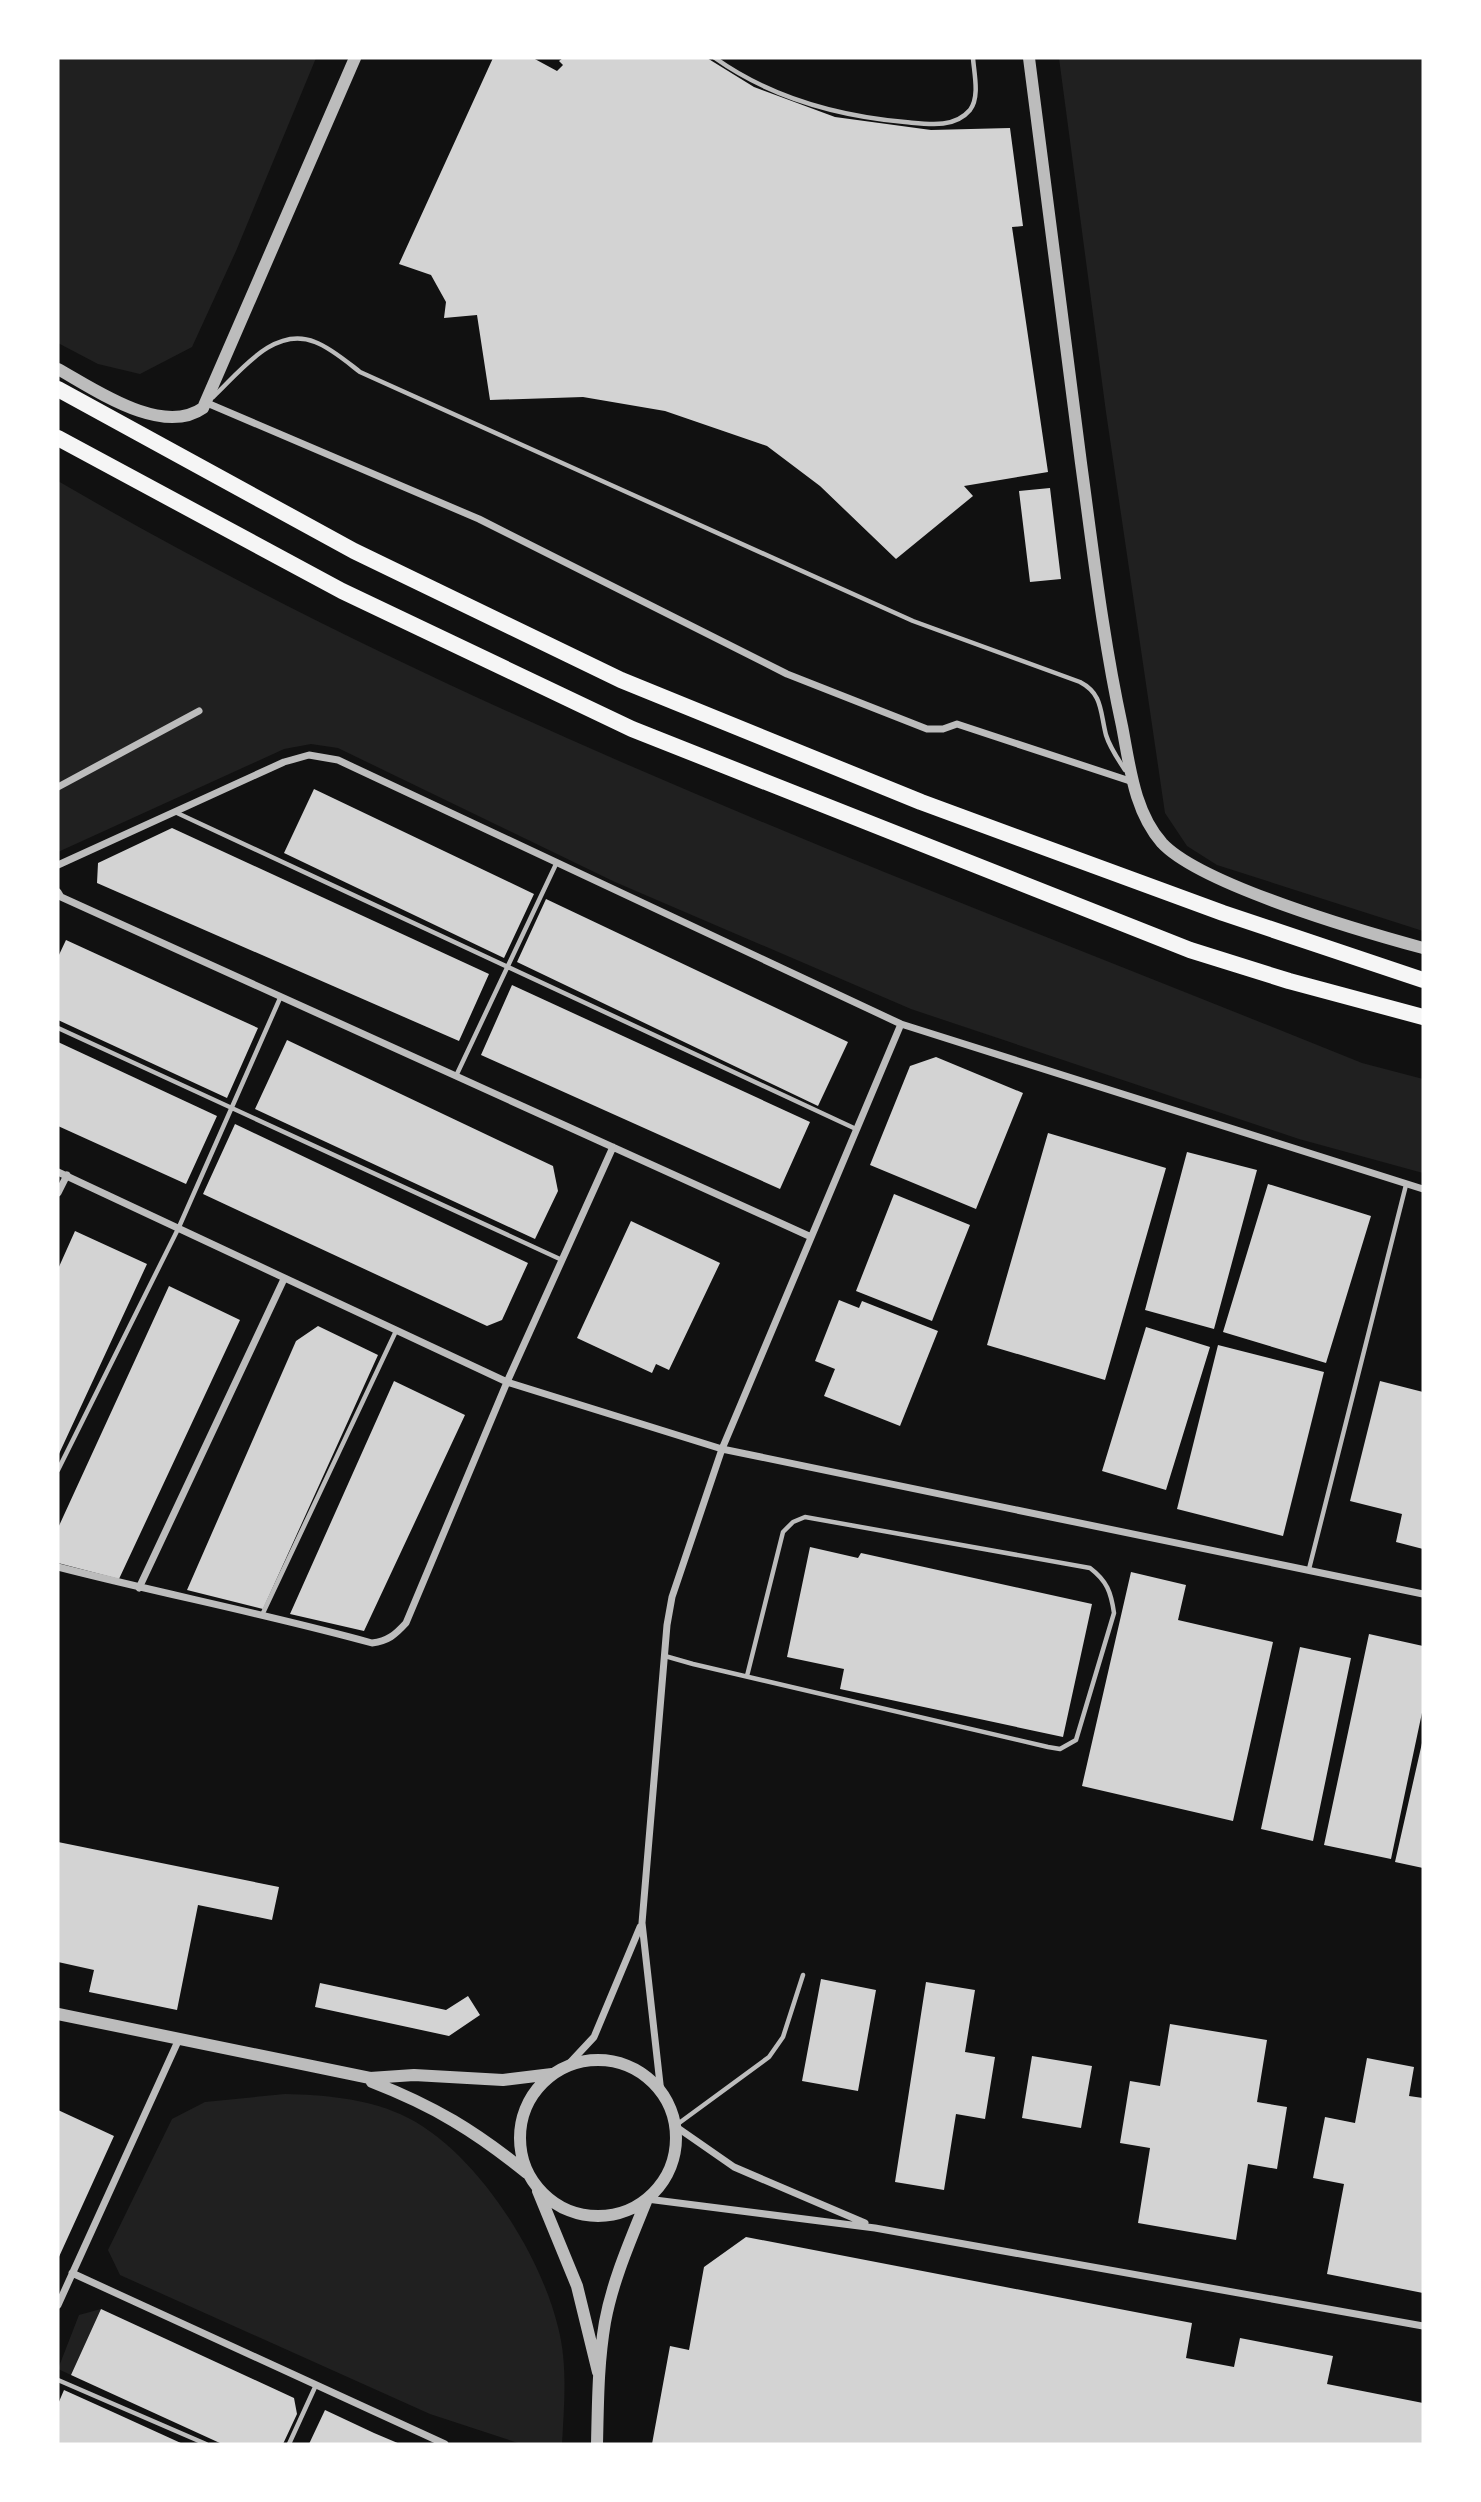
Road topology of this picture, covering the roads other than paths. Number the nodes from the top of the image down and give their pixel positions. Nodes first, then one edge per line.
1 (355, 58) edge
2 (715, 58) edge
3 (973, 58) edge
4 (1029, 58) edge
5 (58, 369) edge
6 (58, 389) edge
7 (207, 403) junction
8 (58, 438) edge
9 (200, 711) dead end
10 (1134, 783) junction
11 (58, 787) edge
12 (174, 811) junction
13 (557, 862) junction
14 (58, 865) edge
15 (59, 897) edge
16 (1423, 948) edge
17 (508, 967) junction
18 (1423, 980) edge
19 (281, 996) junction
20 (1423, 1017) edge
21 (901, 1024) junction
22 (58, 1028) edge
23 (456, 1077) junction
24 (230, 1108) junction
25 (856, 1129) junction
26 (613, 1147) junction
27 (58, 1172) edge
28 (66, 1175) junction
29 (1406, 1185) junction
30 (1423, 1189) edge
31 (58, 1193) edge
32 (179, 1227) junction
33 (809, 1236) junction
34 (562, 1260) junction
35 (284, 1279) junction
36 (396, 1331) junction
37 (507, 1382) junction
38 (722, 1449) junction
39 (58, 1470) edge
40 (58, 1567) edge
41 (1309, 1569) junction
42 (139, 1588) junction
43 (1423, 1594) edge
44 (263, 1613) junction
45 (665, 1656) junction
46 (747, 1676) junction
47 (642, 1923) junction
48 (803, 1975) dead end
49 (58, 2014) edge
50 (178, 2039) junction
51 (566, 2067) junction
52 (552, 2074) junction
53 (370, 2078) junction
54 (661, 2092) junction
55 (675, 2126) junction
56 (530, 2175) junction
57 (647, 2199) junction
58 (875, 2228) junction
59 (72, 2273) junction
60 (58, 2305) edge
61 (1423, 2326) edge
62 (598, 2372) junction
63 (58, 2380) edge
64 (316, 2385) junction
65 (205, 2444) edge
66 (289, 2444) edge
67 (446, 2444) edge
68 (597, 2444) edge

1 - 7 street
2 - 3 lane
4 - 10 street
5 - 7 street
6 - 18 highway
7 - 10 street
7 - 10 lane
8 - 20 highway
9 - 11 street
10 - 16 street
12 - 13 street
12 - 14 street
12 - 17 lane
13 - 17 lane
13 - 21 street
15 - 19 street
17 - 23 lane
17 - 25 lane
19 - 23 street
19 - 24 lane
21 - 25 street
21 - 29 street
22 - 24 lane
23 - 26 street
24 - 32 lane
24 - 34 lane
25 - 33 street
26 - 33 street
26 - 34 street
27 - 28 street
28 - 31 street
28 - 32 street
29 - 30 street
29 - 41 lane
32 - 35 street
32 - 39 lane
33 - 38 street
34 - 37 street
35 - 36 street
35 - 42 street
36 - 37 street
36 - 44 lane
37 - 38 street
37 - 44 street
38 - 41 street
38 - 45 street
40 - 42 street
41 - 43 street
42 - 44 street
45 - 46 lane
45 - 47 street
46 - 46 lane
47 - 51 street
47 - 54 street
48 - 55 lane
49 - 50 street
50 - 53 street
50 - 59 street
51 - 52 street
51 - 54 street
52 - 53 street
52 - 56 street
53 - 56 street
54 - 55 street
55 - 57 street
55 - 58 street
56 - 57 street
56 - 62 street
57 - 58 street
57 - 62 street
58 - 61 street
59 - 60 street
59 - 64 street
62 - 68 street
63 - 65 lane
64 - 66 lane
64 - 67 street

